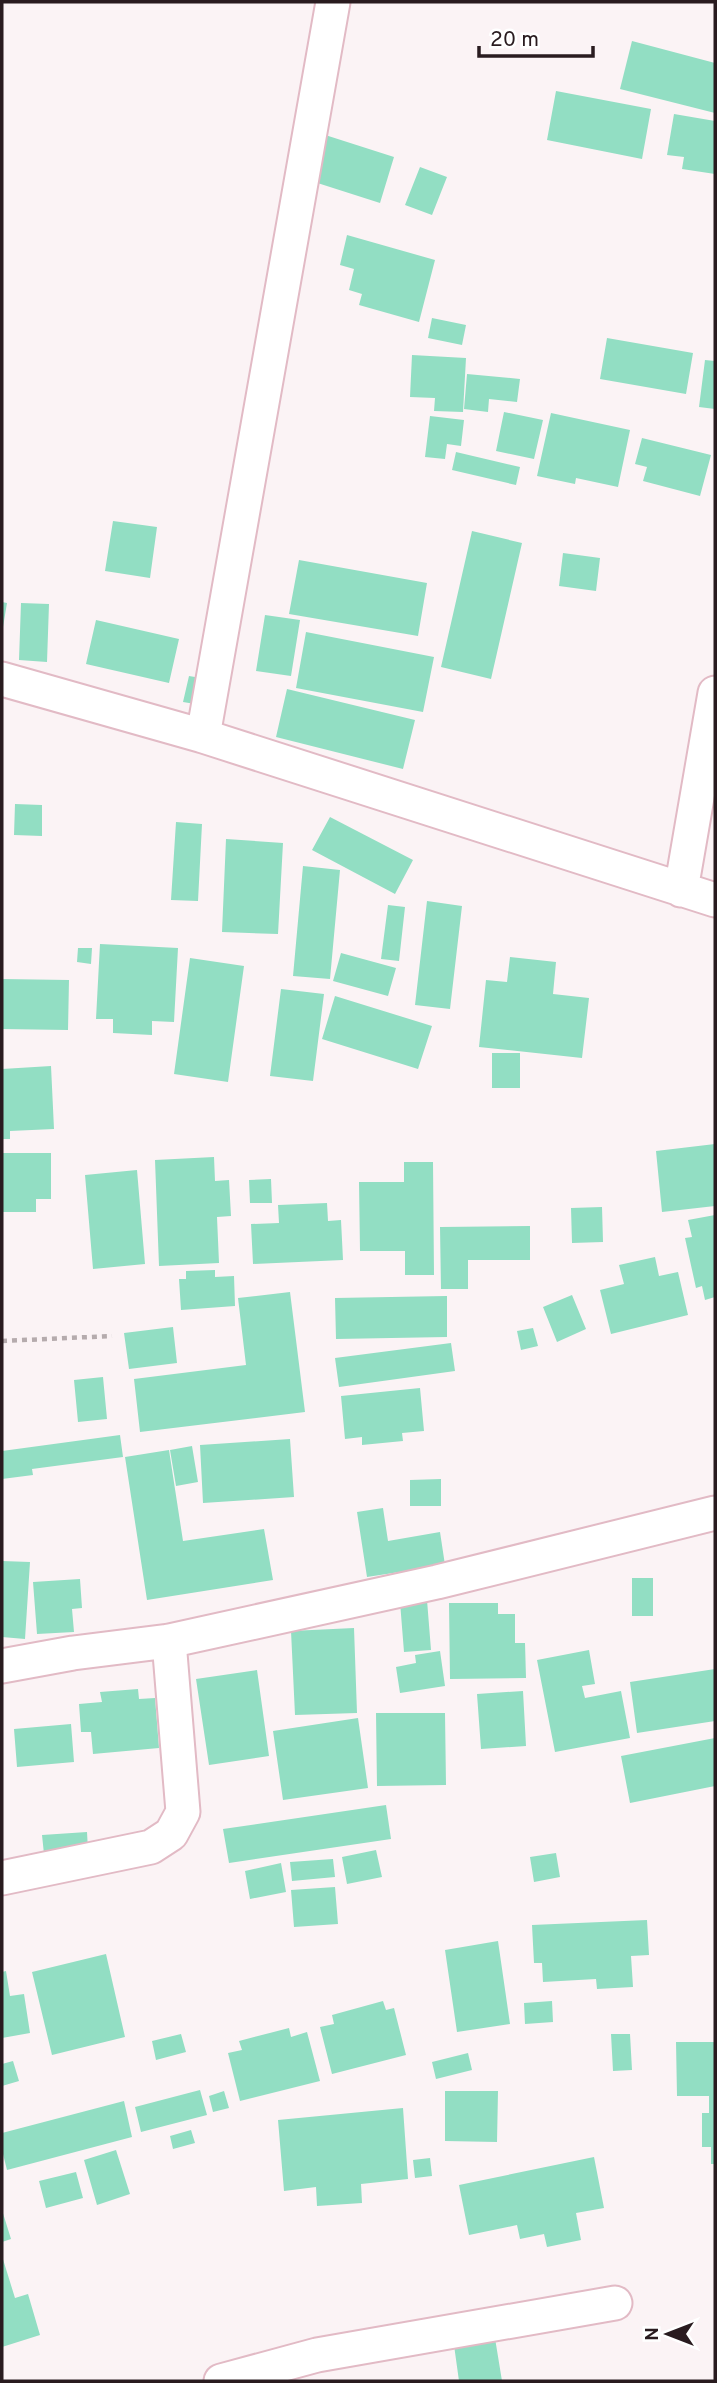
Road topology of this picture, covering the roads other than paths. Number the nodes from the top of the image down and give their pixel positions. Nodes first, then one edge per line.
1 (332, 2) edge
2 (2, 679) edge
3 (715, 693) edge
4 (203, 736) junction
5 (681, 890) junction
6 (715, 900) edge
7 (715, 1513) edge
8 (169, 1641) junction
9 (2, 1666) edge
10 (2, 1878) edge
11 (615, 2303) dead end
12 (221, 2381) edge

1 - 4 street
2 - 4 street
3 - 5 street
4 - 5 street
5 - 6 street
7 - 8 street
8 - 9 street
8 - 10 street
11 - 12 street

